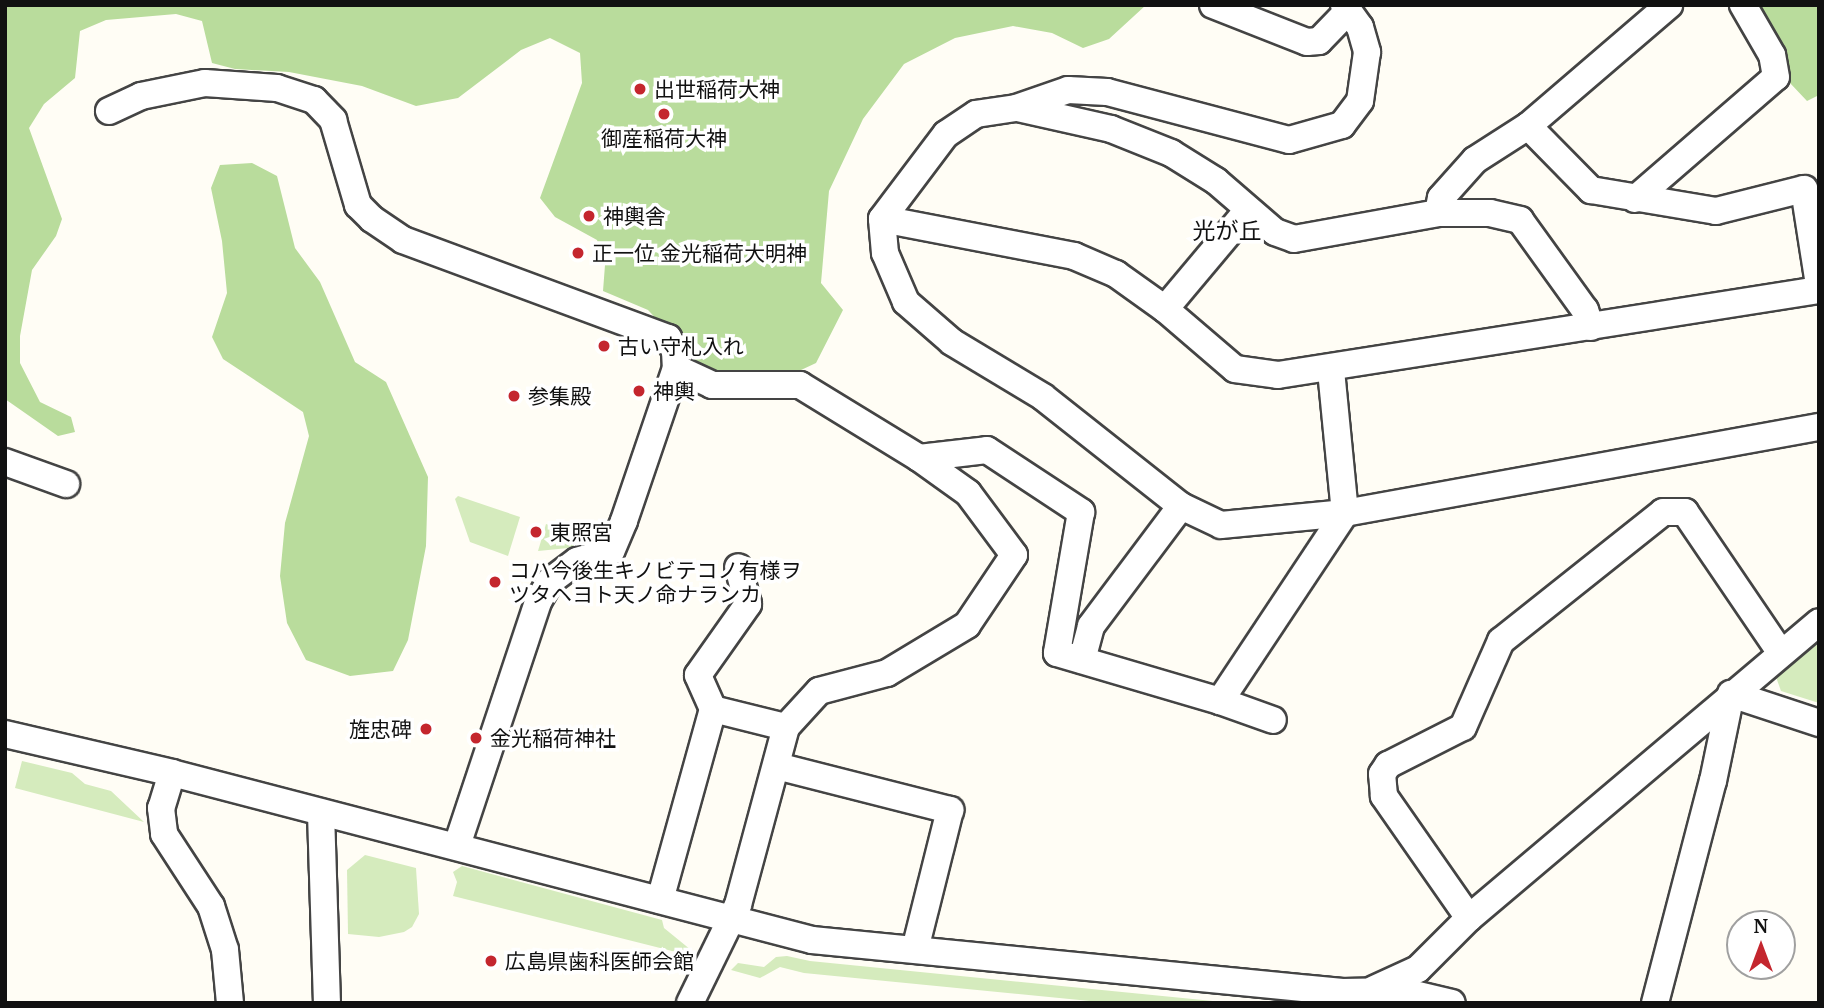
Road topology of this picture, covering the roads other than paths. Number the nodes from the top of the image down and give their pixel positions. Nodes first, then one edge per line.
1 (1213, 5) edge
2 (1669, 5) edge
3 (1743, 5) edge
4 (1345, 9) edge
5 (1016, 108) junction
6 (109, 111) dead end
7 (1528, 127) junction
8 (1634, 199) junction
9 (1248, 210) junction
10 (1438, 214) junction
11 (881, 219) junction
12 (1819, 287) edge
13 (1165, 309) junction
14 (1591, 327) junction
15 (676, 368) junction
16 (1331, 369) junction
17 (1819, 427) edge
18 (919, 458) junction
19 (5, 462) edge
20 (65, 484) dead end
21 (1181, 506) junction
22 (1345, 513) junction
23 (738, 566) dead end
24 (1819, 622) edge
25 (1780, 652) junction
26 (1082, 660) junction
27 (1731, 694) junction
28 (1220, 701) junction
29 (713, 709) junction
30 (1273, 720) dead end
31 (1819, 723) edge
32 (786, 727) junction
33 (5, 734) edge
34 (777, 766) junction
35 (172, 773) junction
36 (321, 813) junction
37 (457, 846) junction
38 (660, 900) junction
39 (1469, 918) junction
40 (732, 919) junction
41 (915, 949) junction
42 (1369, 997) edge
43 (230, 1003) edge
44 (327, 1003) edge
45 (690, 1003) edge
46 (1452, 1003) edge
47 (1655, 1003) edge

1 - 4 street
2 - 7 street
3 - 8 street
4 - 5 street
5 - 9 street
5 - 11 street
6 - 15 street
7 - 8 street
7 - 10 street
8 - 12 street
9 - 10 street
9 - 13 street
10 - 14 street
11 - 13 street
11 - 21 street
12 - 14 street
13 - 16 street
14 - 16 street
15 - 18 street
15 - 37 street
16 - 22 street
17 - 22 street
18 - 26 street
18 - 32 street
19 - 20 street
21 - 22 street
21 - 26 street
22 - 28 street
23 - 29 street
24 - 25 street
25 - 27 street
25 - 39 street
26 - 28 street
27 - 31 street
27 - 39 street
27 - 47 street
28 - 30 street
29 - 32 street
29 - 38 street
32 - 34 street
33 - 35 street
34 - 40 street
34 - 41 street
35 - 36 street
35 - 43 street
36 - 37 street
36 - 44 street
37 - 38 street
38 - 40 street
39 - 42 street
40 - 41 street
40 - 45 street
41 - 42 street
42 - 46 street

